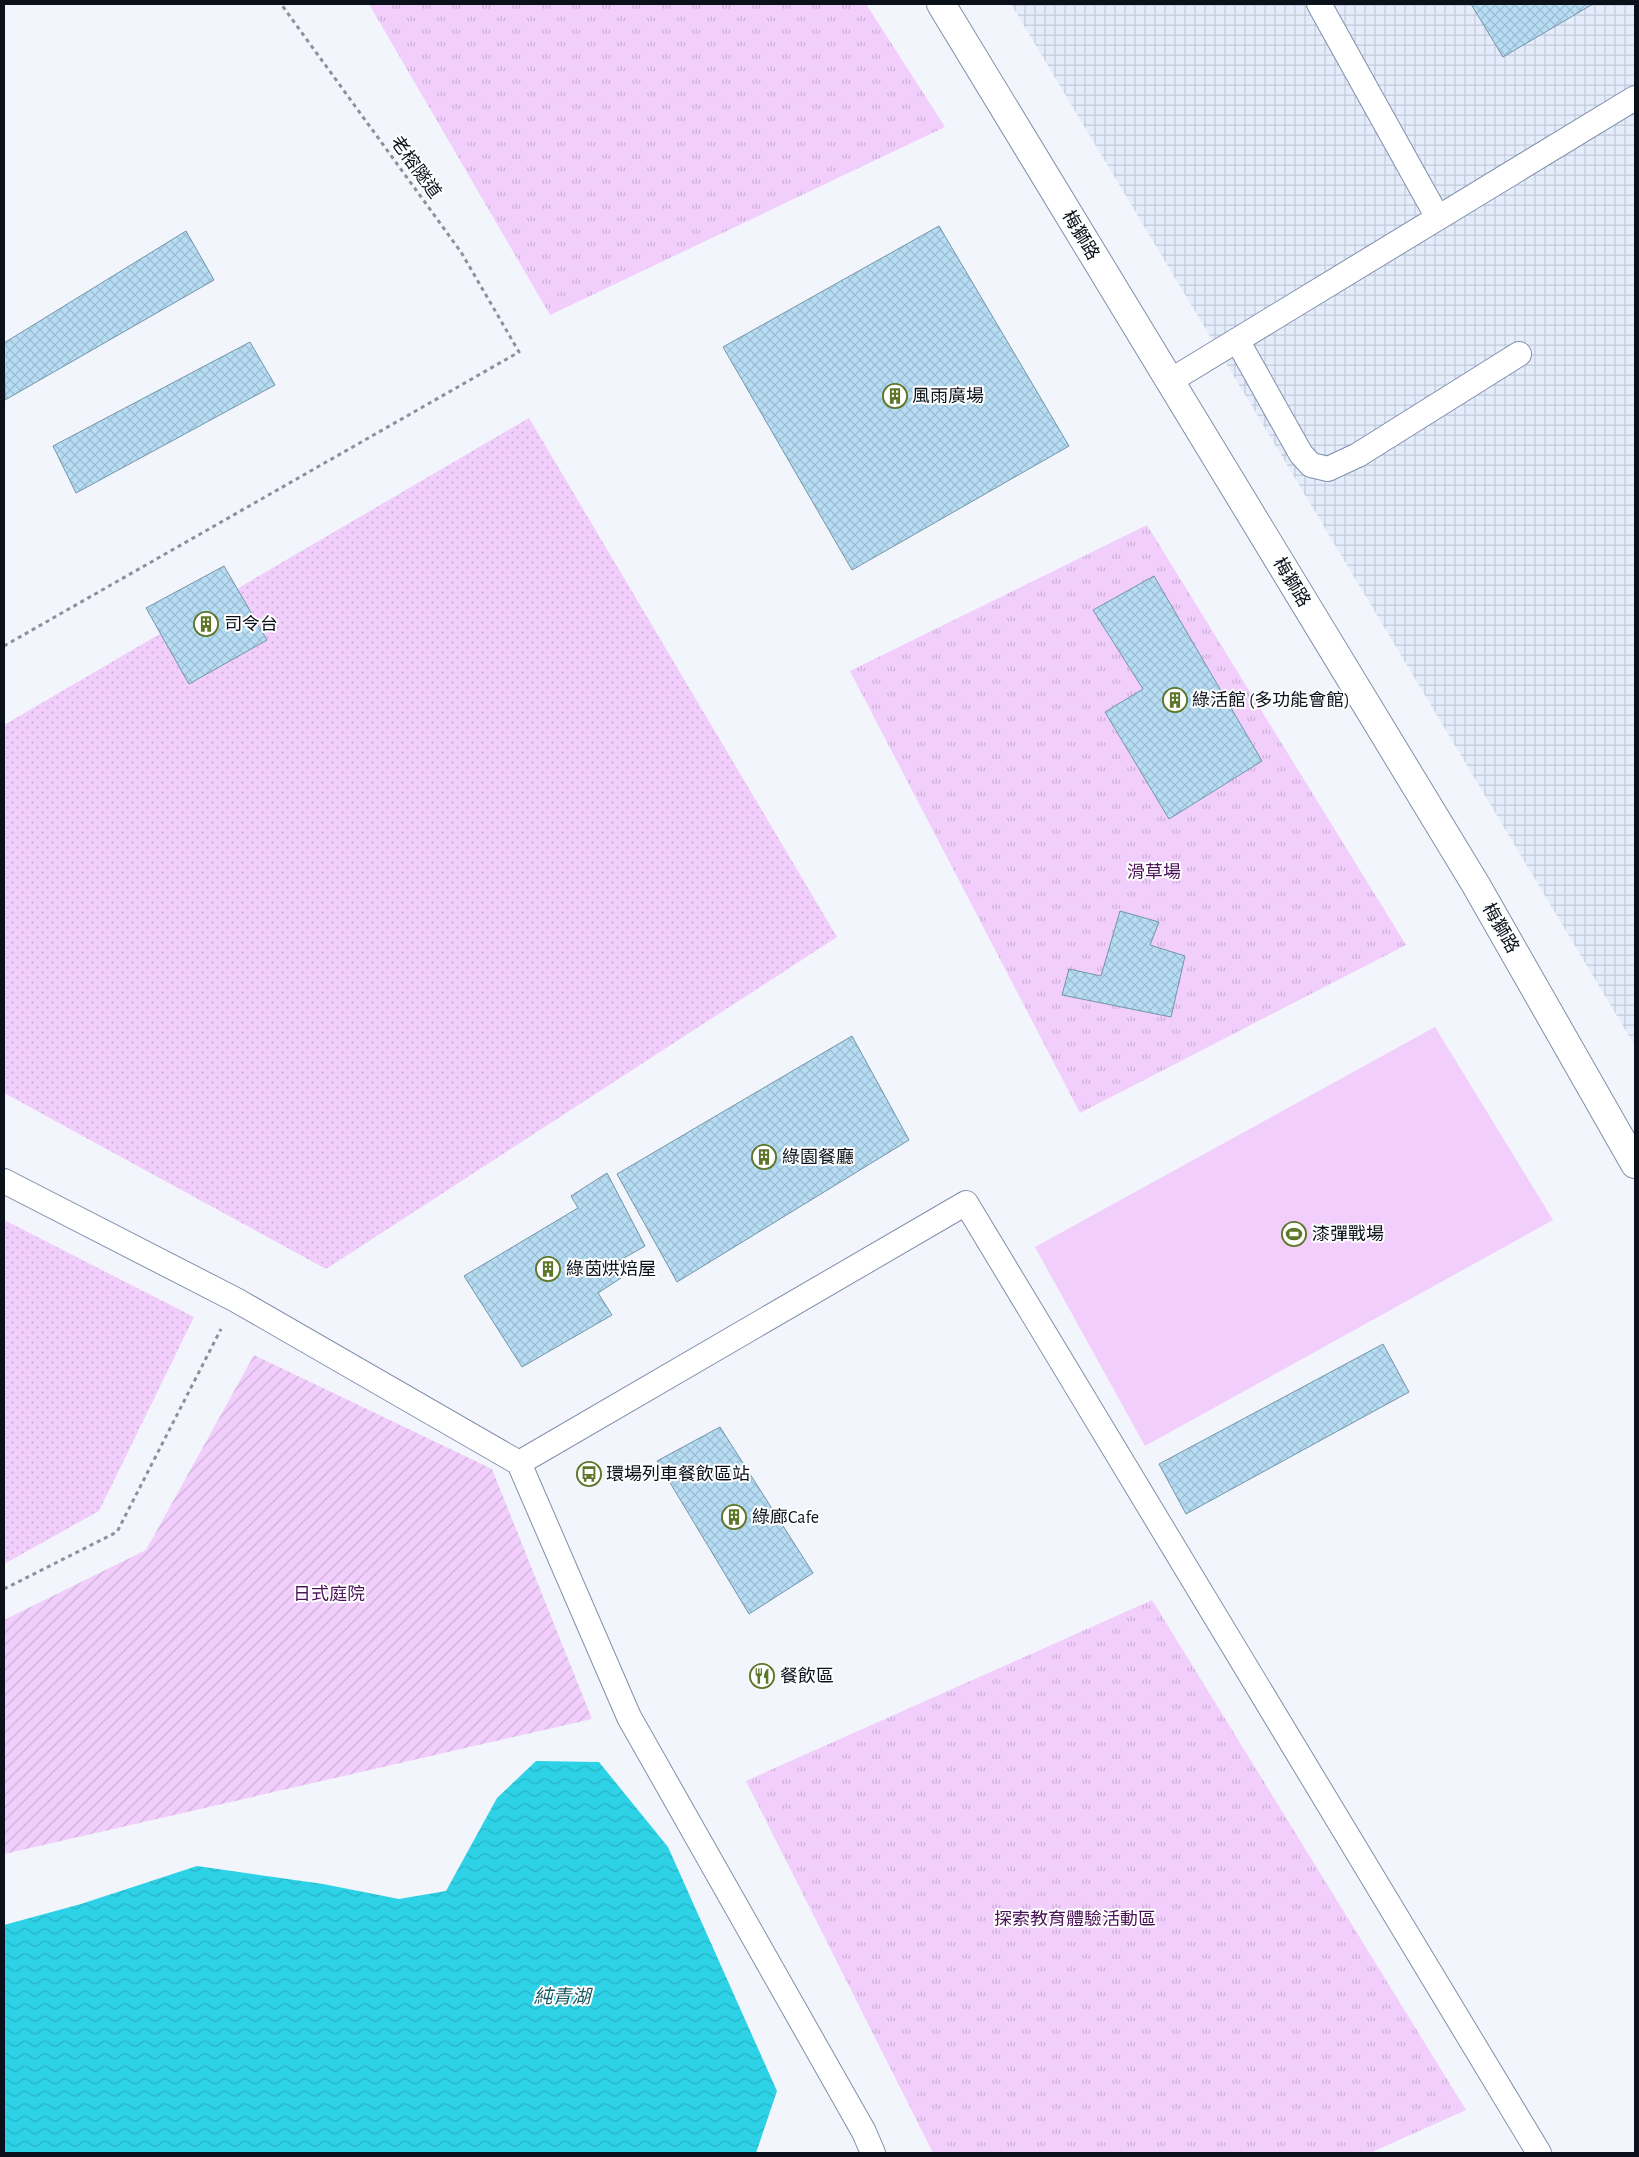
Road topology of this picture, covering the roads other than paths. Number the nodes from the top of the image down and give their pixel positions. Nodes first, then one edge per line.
1 (941, 4) edge
2 (1320, 4) edge
3 (1635, 98) edge
4 (1438, 218) junction
5 (1237, 340) junction
6 (1519, 354) dead end
7 (1170, 381) junction
8 (1635, 1164) edge
9 (4, 1181) edge
10 (518, 1463) junction
11 (872, 2153) edge
12 (1540, 2153) edge

1 - 7 street, 梅獅路
2 - 4 lane
3 - 4 lane
4 - 5 lane
5 - 6 lane
5 - 7 lane
7 - 8 street, 梅獅路
9 - 10 lane
10 - 11 lane
10 - 12 lane

